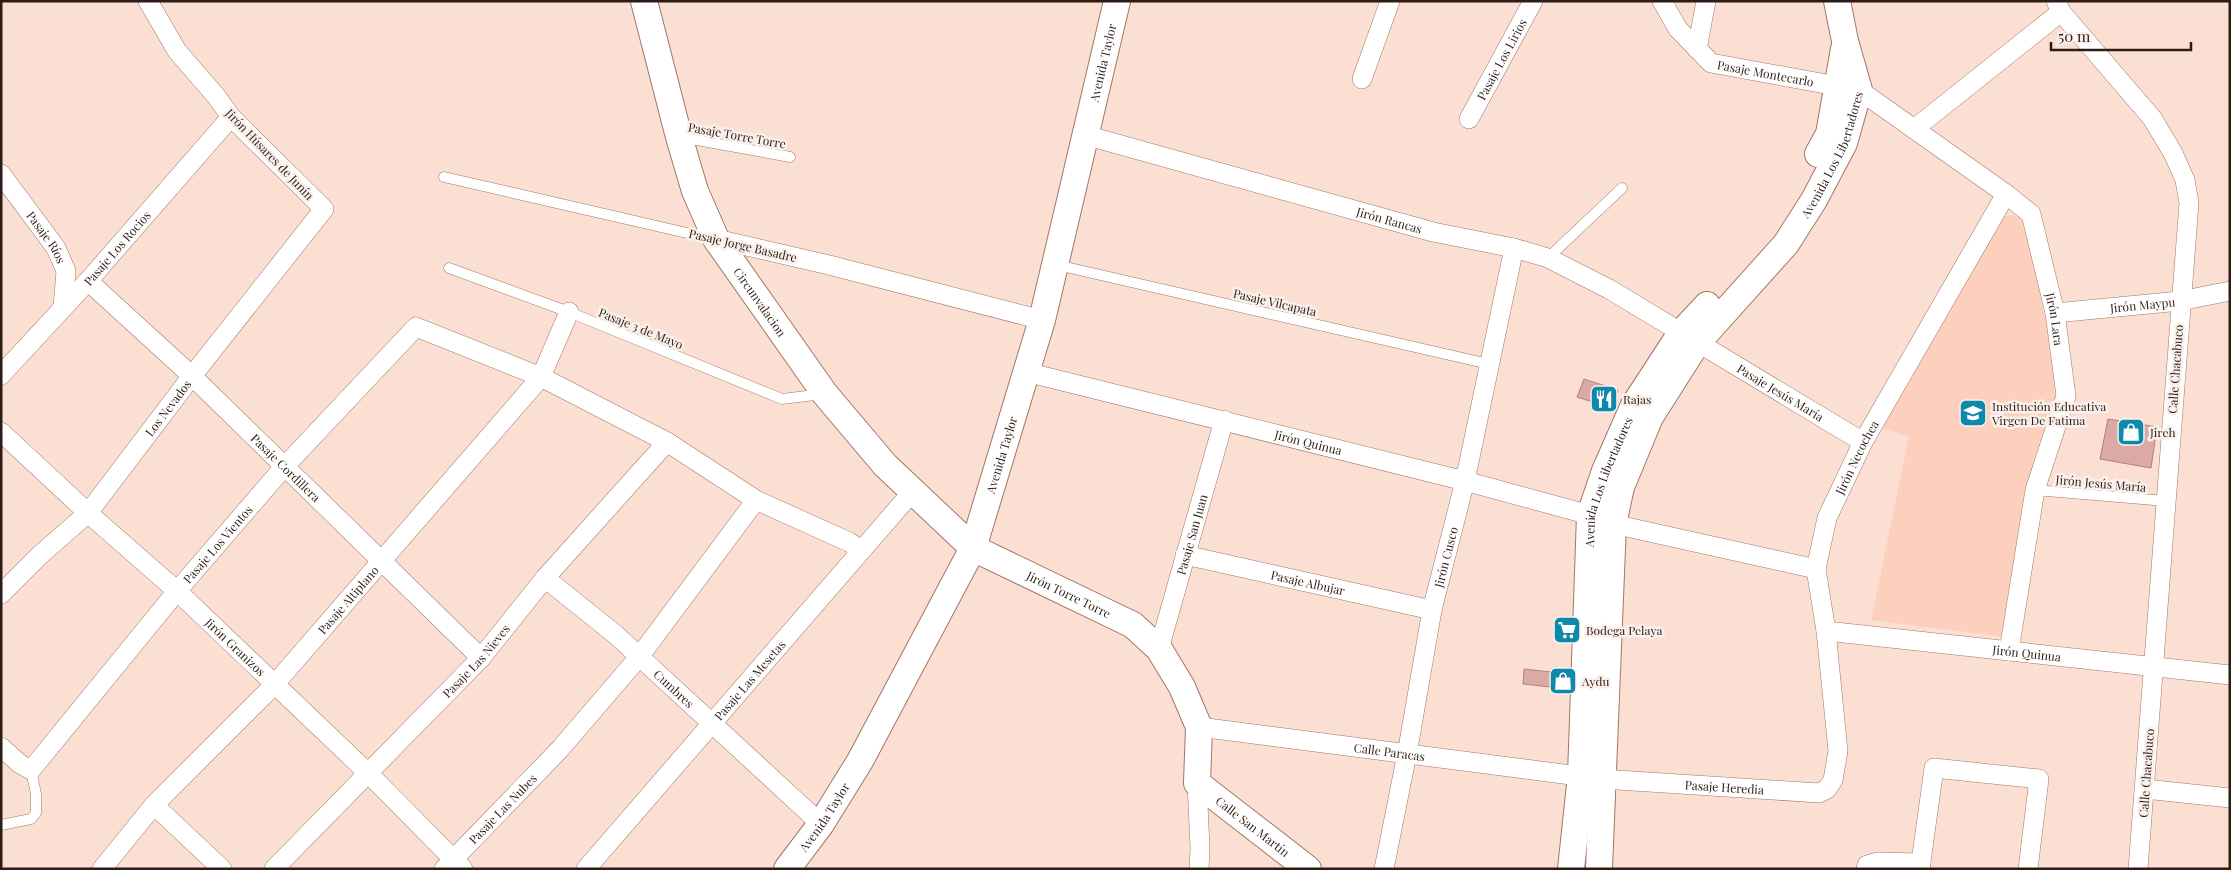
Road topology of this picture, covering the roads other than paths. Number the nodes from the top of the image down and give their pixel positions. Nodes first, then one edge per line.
1 (148, 1) edge
2 (644, 1) edge
3 (1117, 1) edge
4 (1390, 1) edge
5 (1533, 1) edge
6 (1662, 1) edge
7 (1706, 1) edge
8 (1837, 1) edge
9 (2058, 7) edge
10 (1698, 49) junction
11 (1362, 79) dead end
12 (1849, 88) junction
13 (231, 117) junction
14 (1469, 119) dead end
15 (1914, 129) junction
16 (1085, 135) junction
17 (679, 137) junction
18 (790, 157) dead end
19 (1, 174) edge
20 (444, 177) dead end
21 (1622, 188) dead end
22 (2006, 194) junction
23 (324, 209) joint
24 (716, 239) junction
25 (1514, 248) junction
26 (1548, 258) junction
27 (1056, 265) junction
28 (449, 268) dead end
29 (88, 281) junction
30 (2230, 291) edge
31 (2180, 301) junction
32 (64, 307) junction
33 (570, 312) junction
34 (2055, 313) junction
35 (1042, 320) junction
36 (1689, 338) junction
37 (1489, 364) junction
38 (1026, 372) junction
39 (1, 376) edge
40 (192, 376) junction
41 (541, 377) junction
42 (825, 394) junction
43 (1224, 420) junction
44 (1, 432) edge
45 (667, 442) junction
46 (1863, 442) junction
47 (284, 467) junction
48 (1465, 480) junction
49 (2035, 490) junction
50 (913, 491) junction
51 (756, 500) junction
52 (2166, 501) junction
53 (88, 513) junction
54 (1601, 519) junction
55 (973, 548) junction
56 (862, 550) junction
57 (1185, 556) junction
58 (380, 560) junction
59 (1816, 569) junction
60 (545, 578) junction
61 (177, 591) junction
62 (1, 594) edge
63 (1432, 610) junction
64 (1826, 631) junction
65 (1159, 649) junction
66 (2009, 651) junction
67 (639, 657) junction
68 (481, 658) junction
69 (2154, 666) junction
70 (2230, 675) edge
71 (274, 684) junction
72 (712, 724) junction
73 (1199, 727) junction
74 (1, 747) edge
75 (1838, 751) joint
76 (1408, 754) junction
77 (31, 770) junction
78 (368, 773) junction
79 (1592, 778) junction
80 (1197, 783) junction
81 (2145, 789) junction
82 (2230, 798) edge
83 (154, 805) junction
84 (1, 824) edge
85 (821, 824) junction
86 (453, 866) edge
87 (1921, 866) edge
88 (102, 869) edge
89 (222, 869) edge
90 (274, 869) edge
91 (586, 869) edge
92 (787, 869) edge
93 (1199, 869) edge
94 (1308, 869) edge
95 (1384, 869) edge
96 (1571, 869) edge
97 (1600, 869) edge
98 (1866, 869) edge
99 (2028, 869) edge
100 (2138, 869) edge

1 - 13 street, Jirón Húsares de Junín
2 - 17 street, Circunvalacion
3 - 16 street, Avenida Taylor
4 - 11 street
5 - 14 street, Pasaje Los Lirios
6 - 10 street, Pasaje Montecarlo
7 - 10 street
8 - 12 street, Avenida Los Libertadores
9 - 15 street
9 - 31 street, Calle Chacabuco
10 - 12 street, Pasaje Montecarlo
12 - 15 street, Jirón Lara
12 - 36 street, Avenida Los Libertadores
13 - 23 street, Jirón Húsares de Junín
13 - 29 street, Pasaje Los Rocios
15 - 22 street, Jirón Lara
16 - 25 street, Jirón Rancas
16 - 27 street, Avenida Taylor
17 - 18 lane, Pasaje Torre Torre
17 - 24 street, Circunvalacion
19 - 32 street, Pasaje Ríos
20 - 24 lane, Pasaje Jorge Basadre
21 - 26 lane
22 - 34 street, Jirón Lara
22 - 46 street, Jirón Necochea
23 - 40 street, Los Nevados
24 - 35 street, Pasaje Jorge Basadre
24 - 42 street, Circunvalacion
25 - 26 street, Jirón Rancas
25 - 37 street, Jirón Cusco
26 - 36 street, Jirón Rancas
27 - 35 street, Avenida Taylor
27 - 37 lane, Pasaje Vilcapata
28 - 33 lane, Pasaje 3 de Mayo
29 - 32 street, Pasaje Los Rocios
29 - 40 street, Pasaje Cordillera
30 - 31 street, Jirón Maypu
31 - 34 street, Jirón Maypu
31 - 52 street, Calle Chacabuco
32 - 39 street, Pasaje Los Rocios
33 - 41 street, Pasaje Altiplano
33 - 42 lane, Pasaje 3 de Mayo
34 - 49 street, Jirón Lara
35 - 38 street, Avenida Taylor
36 - 46 street, Pasaje Jesús María
36 - 54 street, Avenida Los Libertadores
37 - 48 street, Jirón Cusco
38 - 43 street, Jirón Quinua
38 - 55 street, Avenida Taylor
40 - 47 street, Pasaje Cordillera
40 - 53 street, Los Nevados
41 - 45 street
41 - 47 street, Pasaje Los Vientos
41 - 58 street, Pasaje Altiplano
42 - 50 street, Circunvalacion
43 - 48 street, Jirón Quinua
43 - 57 street, Pasaje San Juan
44 - 53 street, Jirón Granizos
45 - 51 street
45 - 60 street, Pasaje Las Nieves
46 - 59 street, Jirón Necochea
47 - 58 street, Pasaje Cordillera
47 - 61 street, Pasaje Los Vientos
48 - 54 street, Jirón Quinua
48 - 63 street, Jirón Cusco
49 - 52 lane, Jirón Jesús María
49 - 66 street, Jirón Lara
50 - 55 street, Circunvalacion
50 - 56 street, Pasaje Las Mesetas
51 - 56 street
51 - 67 street, Pasaje Las Nubes
52 - 69 street, Calle Chacabuco
53 - 61 street, Jirón Granizos
53 - 62 street, Los Nevados
54 - 59 street, Jirón Quinua
54 - 79 street, Avenida Los Libertadores
55 - 65 street, Jirón Torre Torre
55 - 85 street, Avenida Taylor
56 - 72 street, Pasaje Las Mesetas
57 - 63 street, Pasaje Albujar
57 - 65 street, Pasaje San Juan
58 - 68 street, Pasaje Cordillera
58 - 71 street, Pasaje Altiplano
59 - 64 street, Jirón Necochea
60 - 67 street, Cumbres
60 - 68 street, Pasaje Las Nieves
61 - 71 street, Jirón Granizos
61 - 77 street, Pasaje Los Vientos
63 - 76 street, Jirón Cusco
64 - 66 street, Jirón Quinua
64 - 75 street, Jirón Necochea
65 - 73 street
66 - 69 street, Jirón Quinua
67 - 72 street, Cumbres
67 - 86 street, Pasaje Las Nubes
68 - 78 street, Pasaje Las Nieves
69 - 70 street, Jirón Quinua
69 - 81 street, Calle Chacabuco
71 - 78 street, Jirón Granizos
71 - 83 street, Pasaje Altiplano
72 - 85 street, Cumbres
72 - 91 street, Pasaje Las Mesetas
73 - 76 street, Calle Paracas
73 - 80 street
74 - 77 street
75 - 79 street, Pasaje Heredia
76 - 79 street, Calle Paracas
76 - 95 street, Jirón Cusco
77 - 84 lane
78 - 86 street, Jirón Granizos
78 - 90 street, Pasaje Las Nieves
79 - 96 street, Avenida Los Libertadores
79 - 97 street, Avenida Los Libertadores
80 - 93 street
80 - 94 street, Calle San Martín
81 - 82 street
81 - 100 street, Calle Chacabuco
83 - 88 street, Pasaje Altiplano
83 - 89 street
85 - 92 street, Avenida Taylor
87 - 98 street
87 - 99 street

